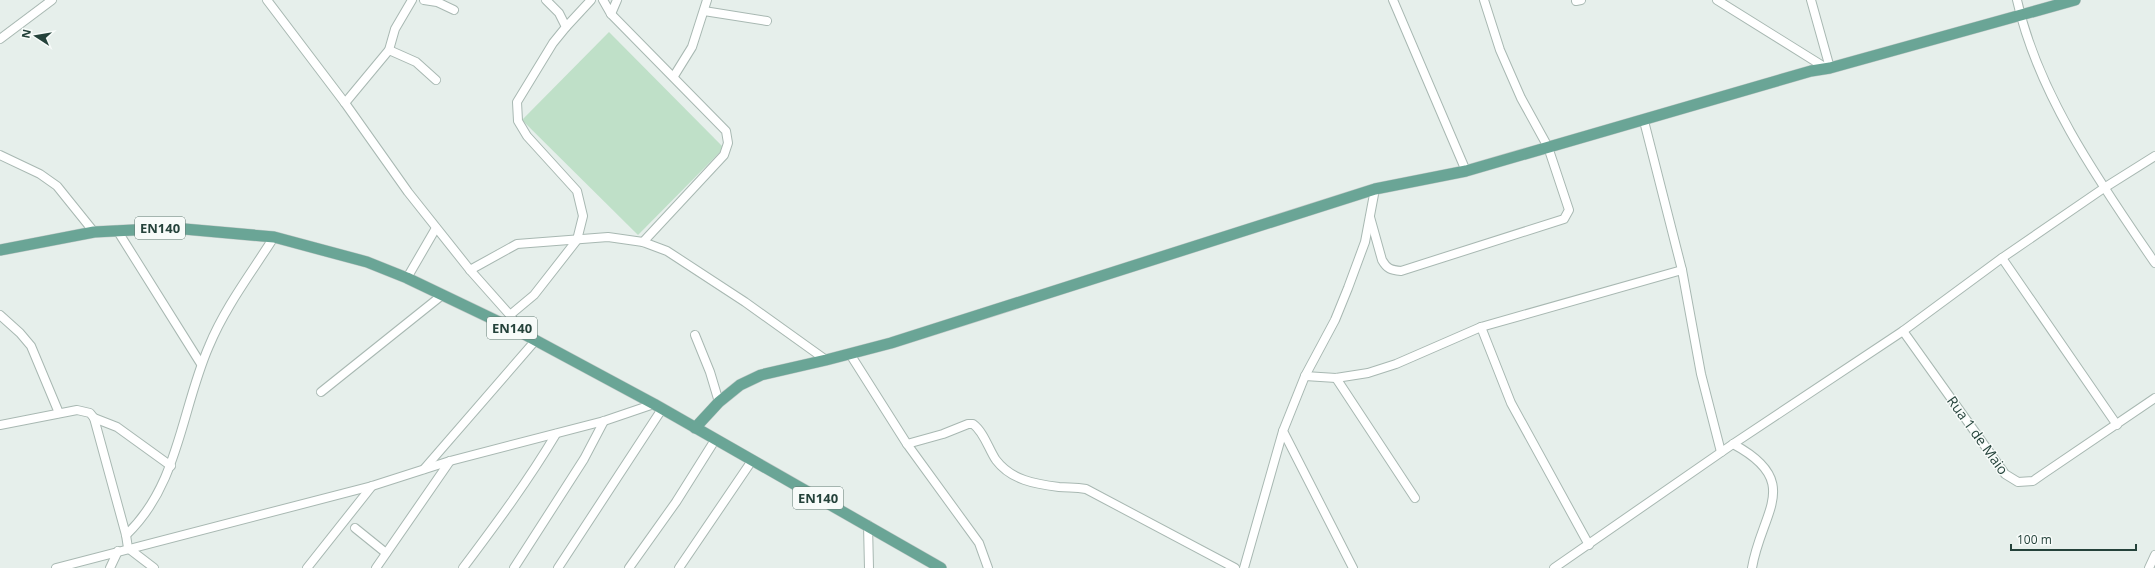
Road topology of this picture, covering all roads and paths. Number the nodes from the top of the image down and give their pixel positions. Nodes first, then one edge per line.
1 (52, 0) edge
2 (267, 0) edge
3 (412, 0) edge
4 (424, 0) edge
5 (546, 0) edge
6 (591, 0) edge
7 (603, 0) edge
8 (617, 0) edge
9 (707, 0) edge
10 (1393, 0) edge
11 (1484, 0) edge
12 (1717, 0) edge
13 (1812, 0) edge
14 (2017, 0) edge
15 (2075, 0) edge
16 (454, 10) dead end
17 (704, 10) junction
18 (611, 14) junction
19 (2020, 15) junction
20 (767, 21) dead end
21 (566, 27) junction
22 (0, 39) edge
23 (389, 50) junction
24 (1828, 68) junction
25 (674, 76) junction
26 (436, 80) dead end
27 (346, 103) junction
28 (1644, 121) junction
29 (1548, 147) junction
30 (0, 155) edge
31 (2155, 156) edge
32 (1466, 171) junction
33 (2104, 188) junction
34 (1375, 189) junction
35 (1370, 217) junction
36 (436, 228) junction
37 (117, 230) junction
38 (94, 232) junction
39 (274, 237) junction
40 (577, 240) junction
41 (643, 242) junction
42 (0, 250) edge
43 (2002, 258) junction
44 (2155, 263) edge
45 (470, 270) junction
46 (1682, 270) junction
47 (407, 278) junction
48 (441, 296) junction
49 (0, 315) edge
50 (510, 315) junction
51 (1481, 327) junction
52 (1903, 331) junction
53 (522, 333) junction
54 (695, 335) dead end
55 (535, 341) junction
56 (850, 354) junction
57 (826, 360) junction
58 (201, 364) junction
59 (1305, 376) junction
60 (1336, 378) junction
61 (321, 392) dead end
62 (2155, 398) edge
63 (719, 402) junction
64 (658, 407) junction
65 (60, 413) junction
66 (94, 418) junction
67 (604, 421) junction
68 (0, 425) edge
69 (2117, 425) junction
70 (694, 428) junction
71 (1283, 431) junction
72 (556, 434) junction
73 (715, 440) junction
74 (907, 444) junction
75 (1733, 444) junction
76 (1721, 452) junction
77 (450, 461) junction
78 (752, 462) junction
79 (171, 466) junction
80 (424, 469) junction
81 (372, 486) junction
82 (1415, 498) dead end
83 (868, 525) junction
84 (355, 528) dead end
85 (126, 535) junction
86 (1589, 545) junction
87 (128, 548) junction
88 (118, 551) junction
89 (386, 553) junction
90 (2155, 555) edge
91 (518, 567) edge
92 (56, 568) edge
93 (110, 568) edge
94 (154, 568) edge
95 (307, 568) edge
96 (376, 568) edge
97 (463, 568) edge
98 (558, 568) edge
99 (629, 568) edge
100 (680, 568) edge
101 (869, 568) edge
102 (941, 568) edge
103 (988, 568) edge
104 (1235, 568) edge
105 (1244, 568) edge
106 (1353, 568) edge
107 (1554, 568) edge
108 (1752, 568) edge
109 (2149, 568) edge

1 - 22 street
2 - 27 street
3 - 23 street
4 - 16 street
5 - 21 street
6 - 21 street
7 - 18 street
8 - 18 street
9 - 17 street
10 - 32 street
11 - 29 street
12 - 24 street
13 - 24 street
14 - 19 street
15 - 19 main road
17 - 20 street
17 - 25 street
18 - 25 street
19 - 24 main road
19 - 33 street
21 - 40 street
23 - 26 street
23 - 27 street
24 - 28 main road
25 - 41 street
27 - 36 street
28 - 29 main road
28 - 46 street
29 - 32 main road
29 - 35 street
30 - 38 street
31 - 33 street
32 - 34 main road
33 - 43 street
33 - 44 street
34 - 35 street
34 - 56 main road
35 - 59 street
36 - 45 street
36 - 47 street
37 - 38 main road, EN140
37 - 39 main road, EN140
37 - 58 street
38 - 42 main road, EN140
39 - 47 main road, EN140
39 - 58 street
40 - 41 street
40 - 45 street
40 - 50 street
41 - 57 street
43 - 52 street
43 - 69 street
45 - 50 street
46 - 51 street
46 - 76 street
47 - 48 main road, EN140
48 - 53 main road, EN140
48 - 61 street
49 - 65 street
50 - 53 street
51 - 60 street
51 - 86 street
52 - 69 street, Rua 1 de Maio
52 - 75 street
53 - 55 main road, EN140
54 - 63 street
55 - 64 main road, EN140
55 - 80 street
56 - 57 main road
56 - 74 street
57 - 63 main road
58 - 79 street
59 - 60 street
59 - 71 street
60 - 82 street
62 - 69 street, Rua 1 de Maio
63 - 70 main road
64 - 67 street
64 - 70 main road, EN140
64 - 98 street
65 - 66 street
65 - 68 street
66 - 79 street
66 - 85 street
67 - 72 street
67 - 91 street
70 - 73 main road, EN140
71 - 105 street
71 - 106 street
72 - 77 street
72 - 97 street
73 - 78 main road, EN140
73 - 99 street
74 - 103 street
74 - 104 street
75 - 76 street
75 - 108 street
76 - 86 street
77 - 80 street
77 - 89 street
78 - 83 main road, EN140
78 - 100 street
79 - 85 street
80 - 81 street
81 - 87 street
81 - 95 street
83 - 101 street
83 - 102 main road, EN140
84 - 89 street
85 - 87 street
86 - 107 street
87 - 88 street
87 - 94 street
88 - 92 street
88 - 93 street
89 - 96 street
90 - 109 street

